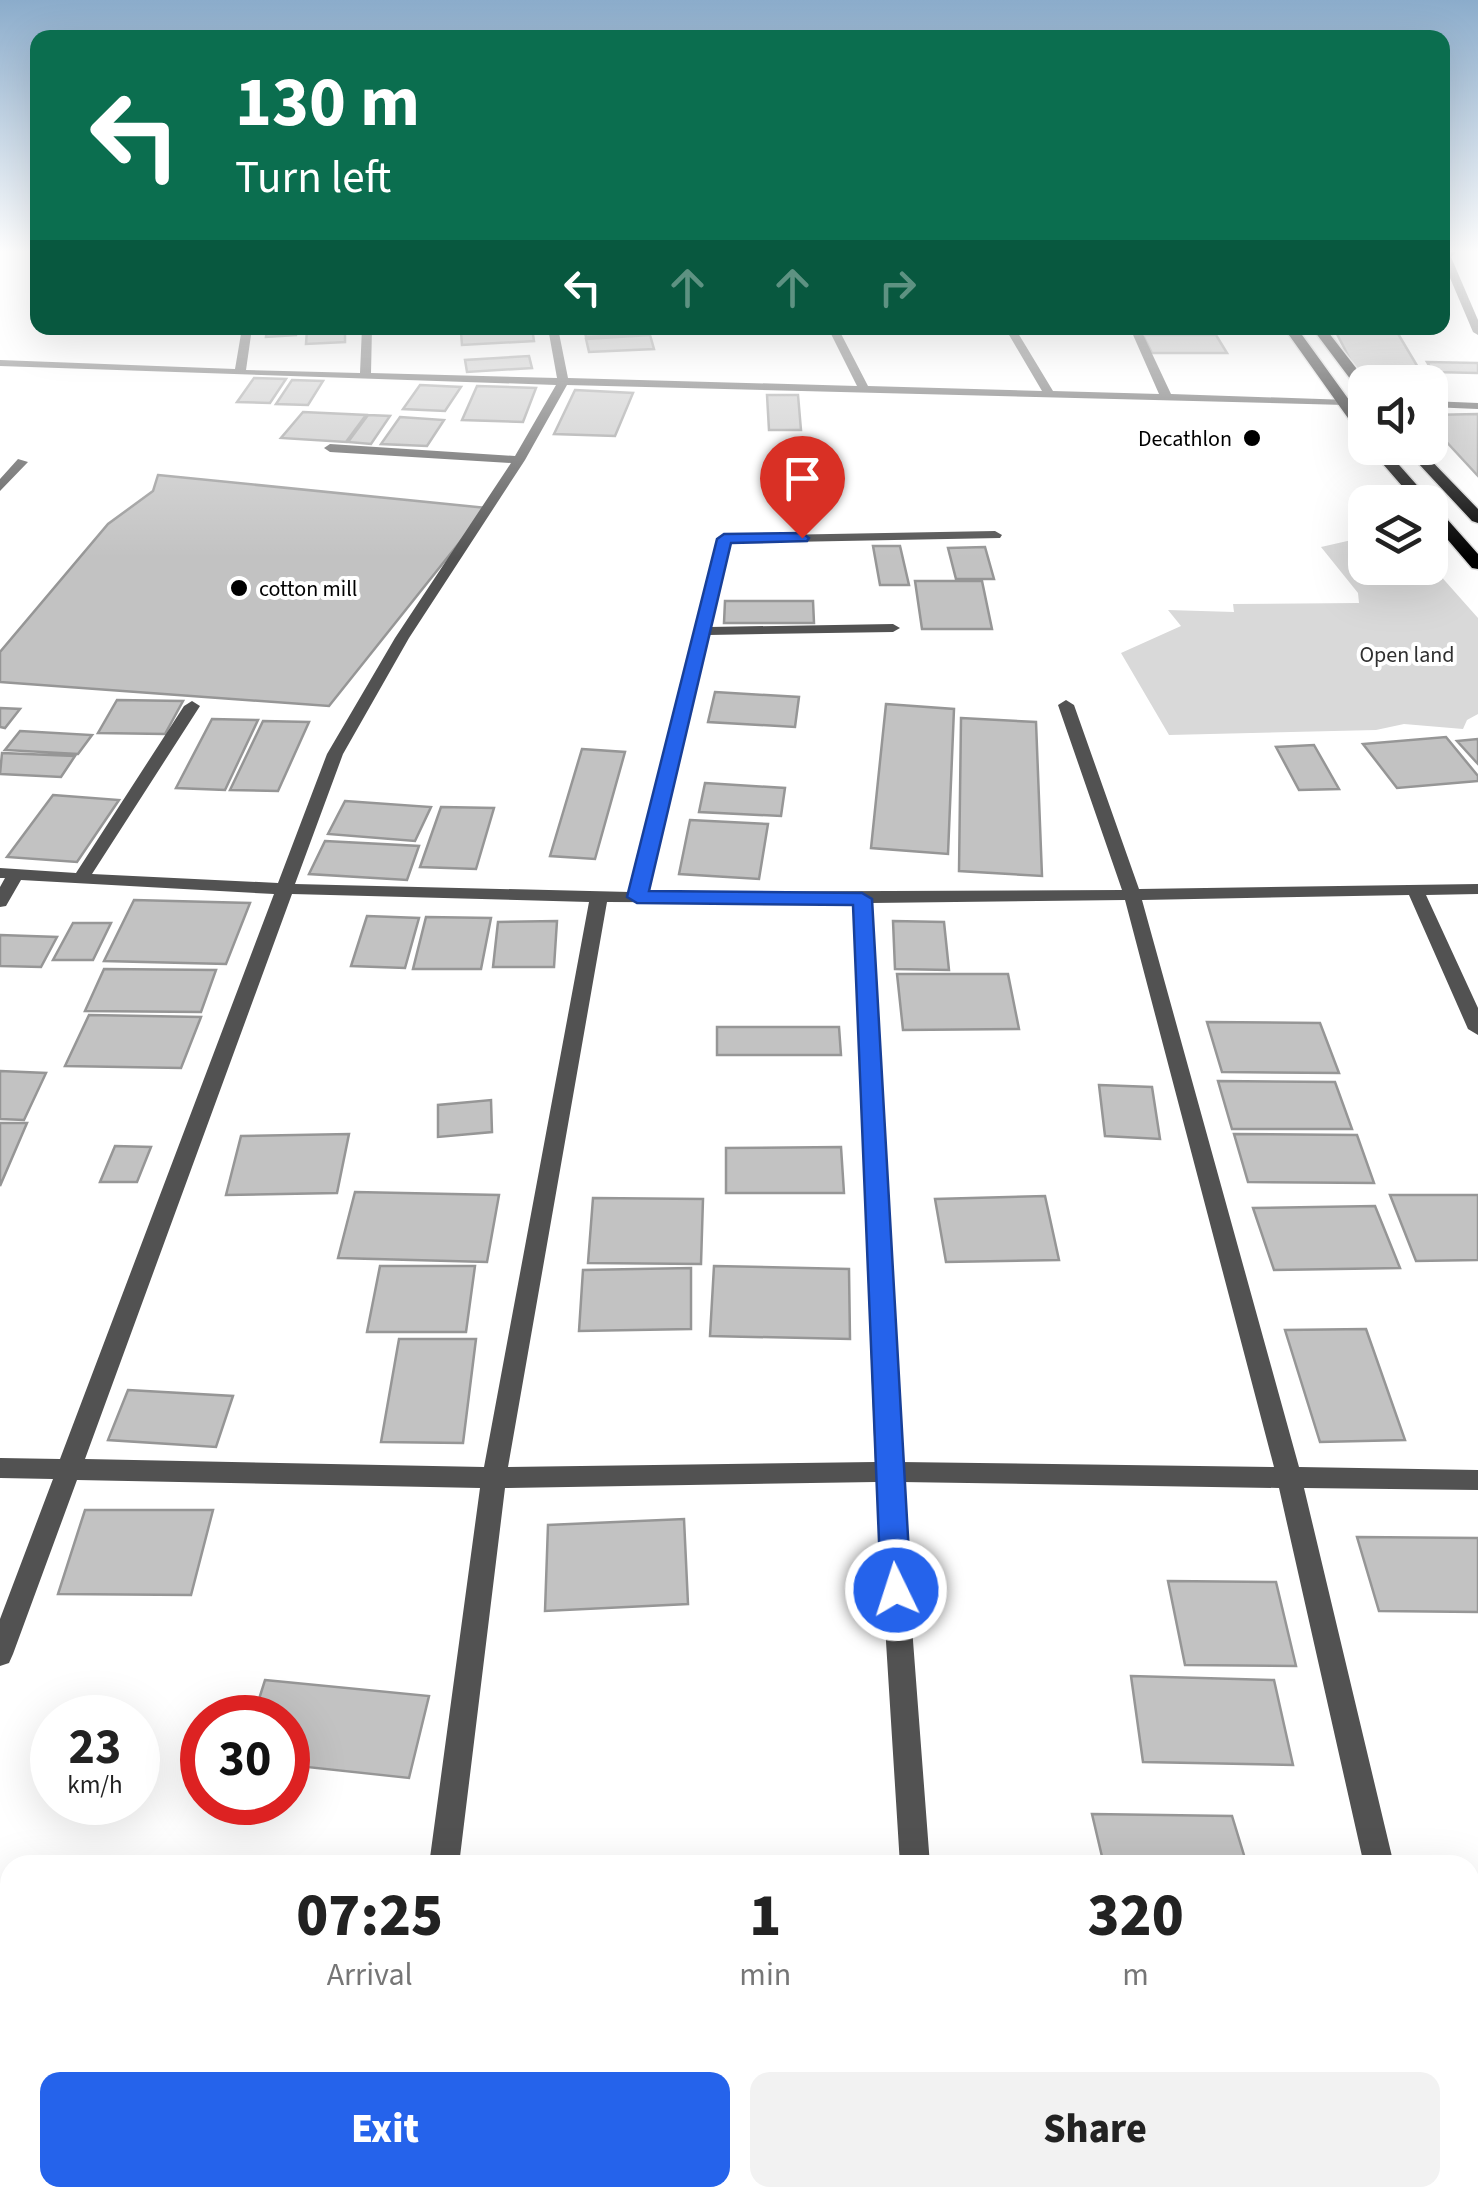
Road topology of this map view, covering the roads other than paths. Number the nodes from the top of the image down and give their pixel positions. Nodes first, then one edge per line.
1 (243, 352) edge
2 (366, 352) edge
3 (557, 352) edge
4 (845, 352) edge
5 (1024, 352) edge
6 (1146, 352) edge
7 (1308, 352) edge
8 (0, 363) edge
9 (240, 373) junction
10 (365, 375) junction
11 (563, 382) junction
12 (864, 389) junction
13 (1049, 393) junction
14 (1166, 396) junction
15 (1344, 402) junction
16 (1448, 405) edge
17 (1478, 406) edge
18 (1348, 408) edge
19 (330, 448) dead end
20 (519, 460) junction
21 (22, 462) dead end
22 (1391, 465) edge
23 (1427, 465) edge
24 (1409, 485) edge
25 (0, 487) edge
26 (1478, 518) edge
27 (1448, 530) edge
28 (995, 536) dead end
29 (1478, 564) edge
30 (893, 628) dead end
31 (702, 631) junction
32 (1066, 705) dead end
33 (192, 706) dead end
34 (8, 874) edge
35 (80, 878) junction
36 (1478, 889) edge
37 (1415, 890) junction
38 (285, 892) junction
39 (1132, 894) junction
40 (599, 896) junction
41 (637, 897) junction
42 (862, 899) junction
43 (0, 902) edge
44 (1478, 1028) edge
45 (0, 1468) edge
46 (67, 1469) junction
47 (888, 1472) junction
48 (494, 1478) junction
49 (1288, 1478) junction
50 (1478, 1480) edge
51 (0, 1654) edge
52 (445, 1855) edge
53 (914, 1855) edge
54 (1377, 1855) edge

1 - 9 street
2 - 10 street
3 - 11 street
4 - 12 street
5 - 13 street
6 - 14 street
7 - 15 main road
8 - 9 street
9 - 10 street
10 - 11 street
11 - 12 street
11 - 20 street
12 - 13 street
13 - 14 street
14 - 15 street
15 - 18 main road
16 - 17 street
19 - 20 street
20 - 38 street
21 - 25 street
22 - 24 main road
23 - 26 main road
27 - 29 main road
28 - 31 street
30 - 31 street
31 - 41 street
32 - 39 street
33 - 35 street
34 - 35 street
34 - 43 street
35 - 38 street
36 - 37 street
37 - 39 street
37 - 44 street
38 - 40 street
38 - 46 street
39 - 42 street
39 - 49 street
40 - 41 street
40 - 48 street
41 - 42 street
42 - 47 street
45 - 46 street
46 - 48 street
46 - 51 street
47 - 48 street
47 - 49 street
47 - 53 street
48 - 52 street
49 - 50 street
49 - 54 street

